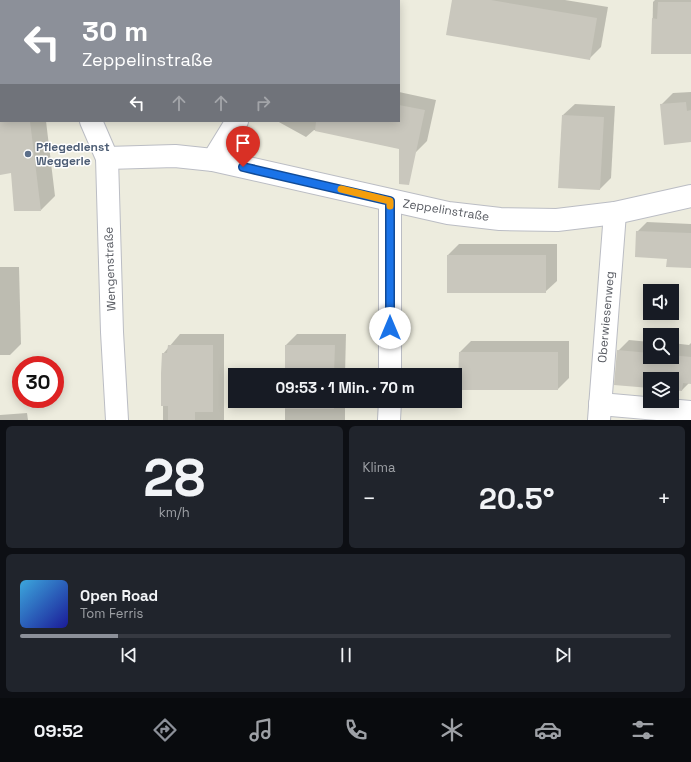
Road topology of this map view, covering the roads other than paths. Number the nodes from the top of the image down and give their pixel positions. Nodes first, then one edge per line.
1 (91, 122) edge
2 (236, 122) edge
3 (107, 158) junction
4 (213, 160) junction
5 (691, 196) edge
6 (390, 201) junction
7 (615, 213) junction
8 (390, 368) edge
9 (390, 408) edge
10 (599, 412) edge
11 (691, 412) edge
12 (117, 420) edge
13 (390, 420) edge

1 - 3 street, Wengenstraße
2 - 4 street
3 - 4 street, Zeppelinstraße
3 - 12 street, Wengenstraße
4 - 6 street, Zeppelinstraße
5 - 7 street, Zeppelinstraße
6 - 7 street, Zeppelinstraße
6 - 8 street
7 - 10 street, Oberwiesenweg
9 - 13 street
10 - 11 street

